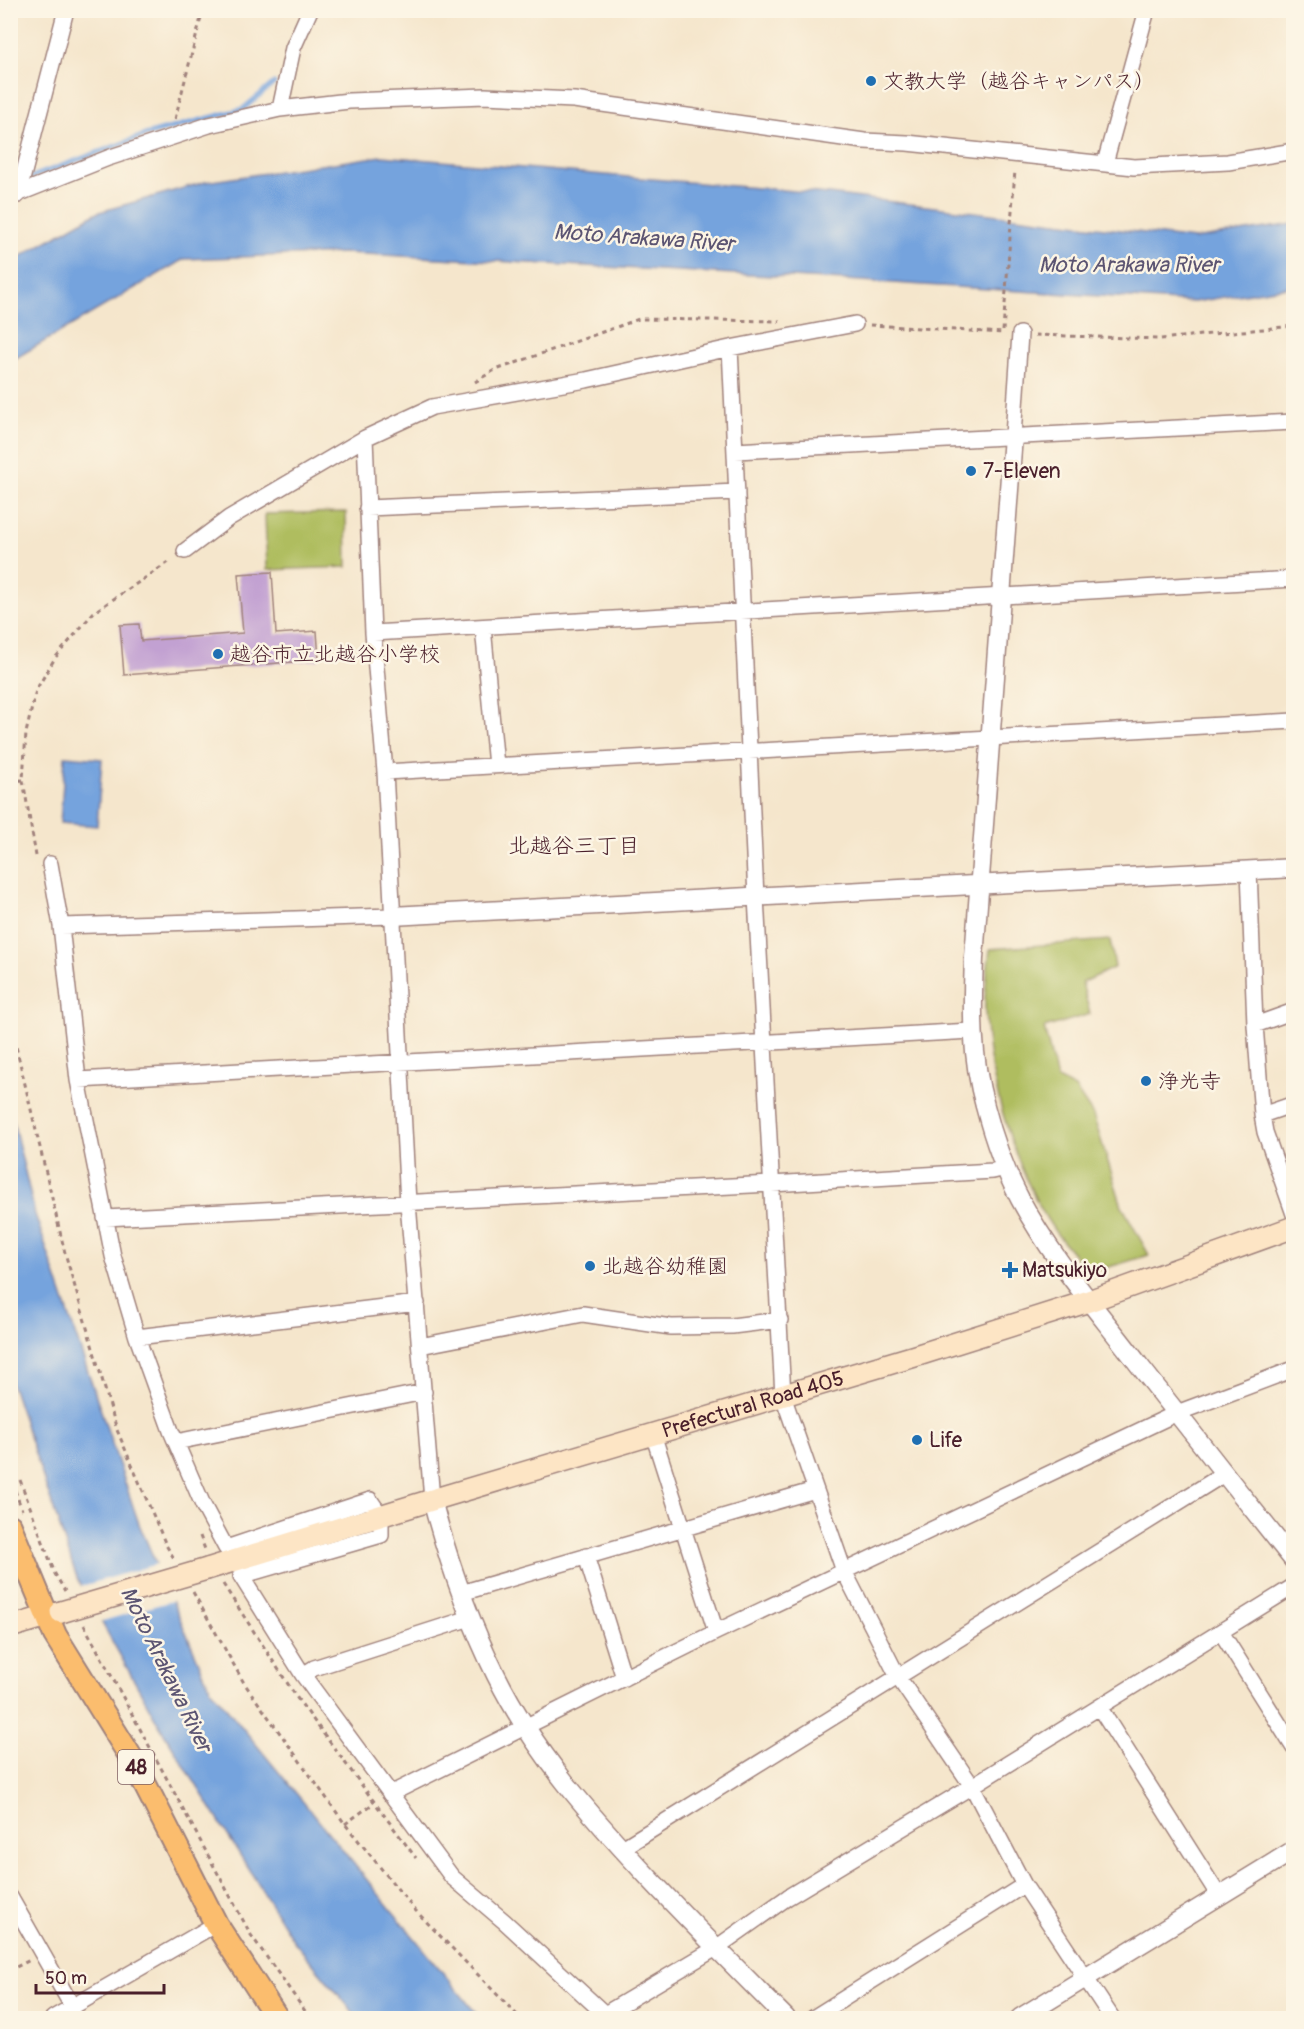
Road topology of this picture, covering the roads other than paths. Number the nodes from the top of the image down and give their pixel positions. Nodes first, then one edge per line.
1 (66, 10) edge
2 (310, 10) edge
3 (1147, 10) edge
4 (280, 109) junction
5 (1293, 151) edge
6 (1105, 163) junction
7 (14, 196) edge
8 (855, 324) road end
9 (1020, 334) road end
10 (730, 348) junction
11 (1293, 422) edge
12 (1013, 436) junction
13 (365, 438) junction
14 (735, 451) junction
15 (737, 492) junction
16 (367, 508) junction
17 (185, 551) road end
18 (1293, 579) edge
19 (1002, 595) junction
20 (743, 611) junction
21 (483, 627) junction
22 (373, 633) junction
23 (1293, 721) edge
24 (991, 738) junction
25 (749, 752) junction
26 (496, 766) junction
27 (385, 772) junction
28 (44, 862) road end
29 (1293, 868) edge
30 (1249, 870) junction
31 (980, 885) junction
32 (756, 897) junction
33 (392, 916) junction
34 (61, 926) junction
35 (1293, 1011) edge
36 (1255, 1025) junction
37 (972, 1030) junction
38 (764, 1043) junction
39 (400, 1061) junction
40 (78, 1080) junction
41 (1293, 1104) edge
42 (1262, 1115) junction
43 (1006, 1168) junction
44 (771, 1184) junction
45 (408, 1203) junction
46 (1293, 1214) edge
47 (105, 1218) junction
48 (1293, 1227) edge
49 (1089, 1301) junction
50 (417, 1303) junction
51 (780, 1320) junction
52 (137, 1337) junction
53 (420, 1346) junction
54 (1293, 1369) edge
55 (424, 1392) junction
56 (783, 1396) junction
57 (1177, 1413) junction
58 (653, 1434) junction
59 (176, 1442) junction
60 (1224, 1474) junction
61 (815, 1490) junction
62 (432, 1500) junction
63 (381, 1516) junction
64 (10, 1526) edge
65 (683, 1528) junction
66 (586, 1556) junction
67 (1293, 1561) edge
68 (843, 1571) junction
69 (1293, 1587) edge
70 (461, 1593) junction
71 (58, 1607) junction
72 (470, 1618) junction
73 (10, 1628) edge
74 (716, 1632) junction
75 (1221, 1632) junction
76 (303, 1675) junction
77 (898, 1677) junction
78 (624, 1678) junction
79 (1099, 1707) junction
80 (526, 1727) junction
81 (1293, 1748) edge
82 (972, 1786) junction
83 (390, 1794) junction
84 (621, 1849) junction
85 (1293, 1850) edge
86 (1024, 1885) junction
87 (1219, 1896) junction
88 (10, 1897) edge
89 (216, 1924) junction
90 (716, 1948) junction
91 (1085, 1979) junction
92 (72, 2006) junction
93 (607, 2016) edge
94 (53, 2019) edge
95 (277, 2019) edge
96 (786, 2019) edge
97 (813, 2019) edge
98 (1020, 2019) edge
99 (1112, 2019) edge

1 - 7 street
2 - 4 street
3 - 6 street
4 - 6 street
4 - 7 street
5 - 6 street
8 - 10 street
9 - 12 street
10 - 13 street
10 - 14 street
11 - 12 street
12 - 14 street
12 - 19 street
13 - 16 street
13 - 17 street
14 - 15 street
15 - 16 street
15 - 20 street
16 - 22 street
18 - 19 street
19 - 20 street
19 - 24 street
20 - 21 street
20 - 25 street
21 - 22 street
21 - 26 street
22 - 27 street
23 - 24 street
24 - 25 street
24 - 31 street
25 - 26 street
25 - 32 street
26 - 27 street
27 - 33 street
28 - 34 street
29 - 30 street
30 - 31 street
30 - 36 street
31 - 32 street
31 - 37 street
32 - 33 street
32 - 38 street
33 - 34 street
33 - 39 street
34 - 40 street
35 - 36 street
36 - 42 street
37 - 38 street
37 - 43 street
38 - 39 street
38 - 44 street
39 - 40 street
39 - 45 street
40 - 47 street
41 - 42 street
42 - 46 street
43 - 44 street
43 - 49 street
44 - 45 street
44 - 51 street
45 - 47 street
45 - 50 street
47 - 52 street
48 - 49 main road, Prefectural Road 405
49 - 56 main road, Prefectural Road 405
49 - 57 street
50 - 52 street
50 - 53 street
51 - 53 street
51 - 56 street
52 - 59 street
53 - 55 street
54 - 57 street
55 - 59 street
55 - 62 street
56 - 58 main road, Prefectural Road 405
56 - 61 street
57 - 60 street
57 - 68 street
58 - 62 main road, Prefectural Road 405
58 - 65 street
59 - 63 street
60 - 67 street
60 - 77 street
61 - 65 street
61 - 68 street
62 - 63 main road, Prefectural Road 405
62 - 70 street
63 - 71 main road, Prefectural Road 405, bridge
63 - 76 street
64 - 71 main road, 48
65 - 66 street
65 - 74 street
66 - 70 street
66 - 78 street
68 - 74 street
68 - 77 street
69 - 75 street
70 - 72 street
71 - 73 main road, Prefectural Road 405
71 - 89 main road, 48
72 - 76 street
72 - 80 street
74 - 78 street
75 - 79 street
75 - 81 street
76 - 83 street
77 - 82 street
77 - 84 street
78 - 80 street
79 - 82 street
79 - 87 street
80 - 83 street
80 - 84 street
82 - 86 street
82 - 90 street
83 - 93 street
84 - 90 street
85 - 87 street
86 - 91 street
86 - 97 street
87 - 91 street
88 - 92 street
89 - 92 street
89 - 95 main road, 48
90 - 93 street
90 - 96 street
91 - 98 street
91 - 99 street
92 - 94 street

